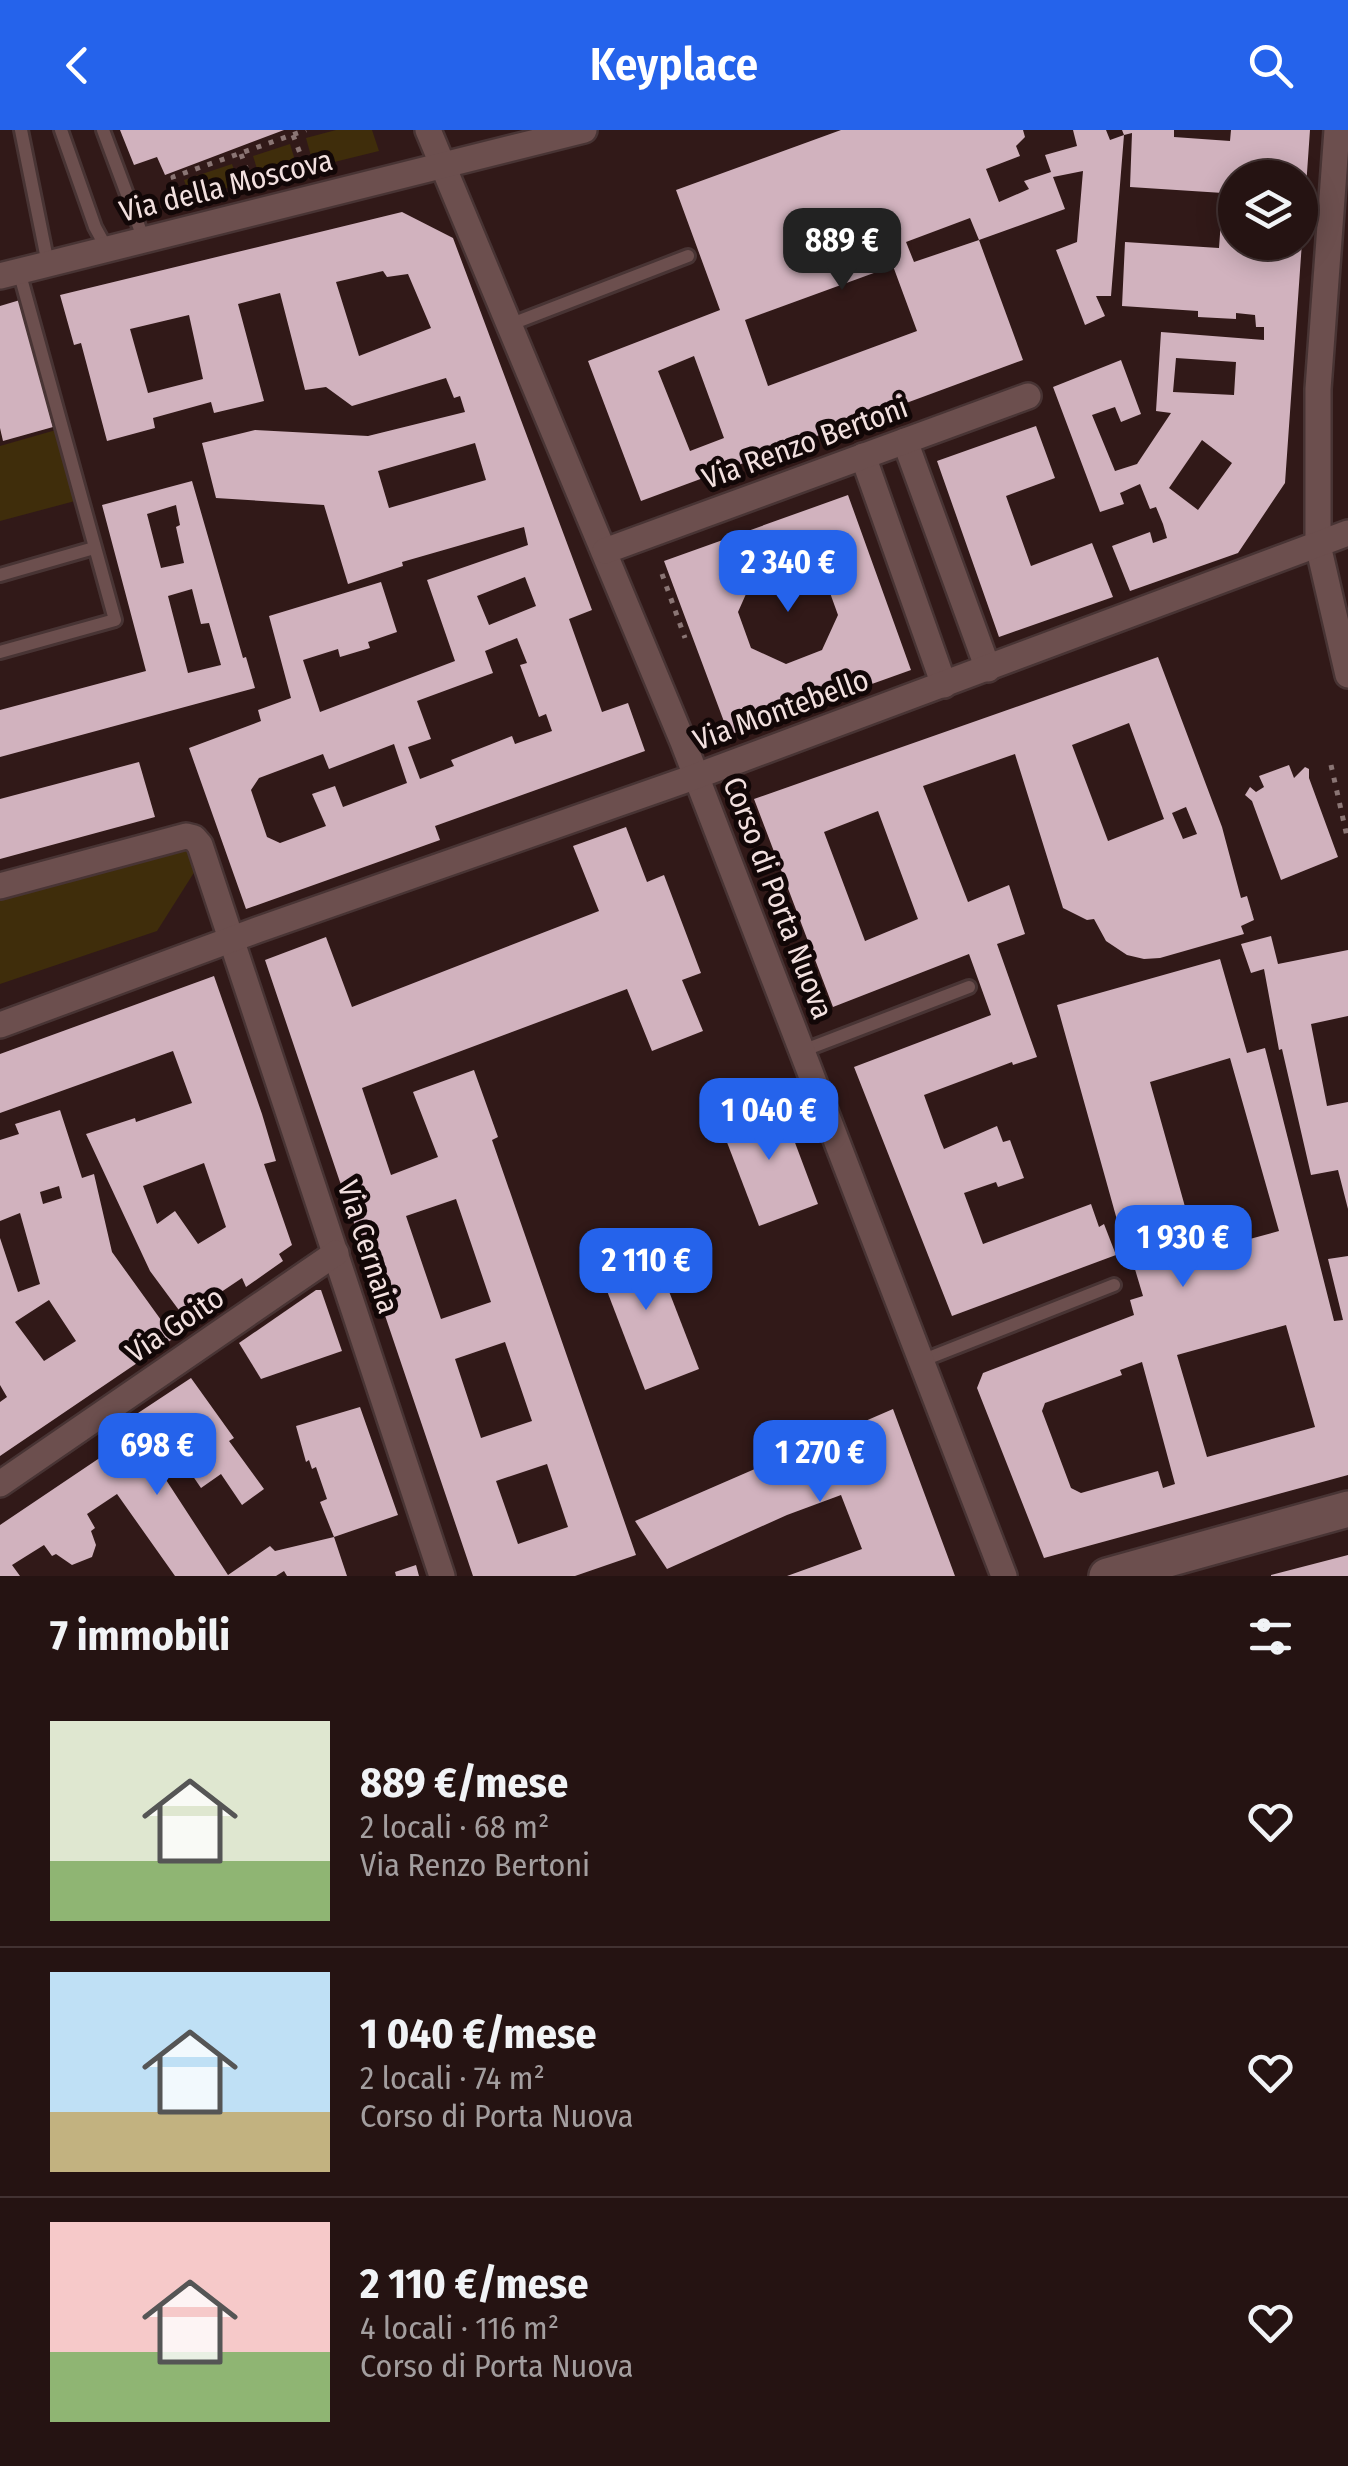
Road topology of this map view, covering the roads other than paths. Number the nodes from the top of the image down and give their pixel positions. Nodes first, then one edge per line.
1 (21, 130) edge
2 (61, 130) edge
3 (102, 130) edge
4 (428, 130) edge
5 (584, 130) edge
6 (1336, 130) edge
7 (442, 165) junction
8 (144, 240) junction
9 (106, 249) junction
10 (688, 256) dead end
11 (48, 264) junction
12 (10, 273) edge
13 (510, 325) junction
14 (1028, 396) dead end
15 (905, 441) junction
16 (863, 456) junction
17 (1348, 532) edge
18 (1318, 544) junction
19 (94, 548) junction
20 (605, 551) junction
21 (0, 574) edge
22 (0, 652) edge
23 (988, 669) junction
24 (1348, 674) edge
25 (944, 685) junction
26 (697, 776) junction
27 (0, 886) edge
28 (232, 938) junction
29 (968, 987) dead end
30 (0, 1025) edge
31 (802, 1051) junction
32 (336, 1253) junction
33 (1114, 1285) dead end
34 (922, 1361) junction
35 (0, 1484) edge
36 (1348, 1509) edge
37 (442, 1576) edge
38 (1004, 1576) edge
39 (1107, 1576) edge

1 - 11 lane
2 - 9 lane
3 - 8 lane
4 - 7 street
5 - 7 street, Via della Moscova
6 - 18 street
7 - 8 street, Via della Moscova
7 - 13 street, Corso di Porta Nuova
8 - 9 street, Via della Moscova
9 - 11 street, Via della Moscova
10 - 13 lane
11 - 12 street, Via della Moscova
12 - 19 lane
13 - 20 street, Corso di Porta Nuova
14 - 15 street, Via Renzo Bertoni
15 - 16 street, Via Renzo Bertoni
15 - 23 street
16 - 20 street, Via Renzo Bertoni
16 - 25 street
17 - 18 street, Via Montebello
18 - 23 street, Via Montebello
18 - 24 street
19 - 21 lane
19 - 22 lane
20 - 26 street, Corso di Porta Nuova
23 - 25 street, Via Montebello
25 - 26 street, Via Montebello
26 - 28 street, Via Montebello
26 - 31 street, Corso di Porta Nuova
27 - 28 street, Via Cernaia
28 - 30 street, Via Montebello
28 - 32 street, Via Cernaia
29 - 31 lane, Corso di Porta Nuova
31 - 34 street, Corso di Porta Nuova
32 - 35 street, Via Goito
32 - 37 street, Via Cernaia
33 - 34 lane
34 - 38 street, Corso di Porta Nuova
36 - 39 street

